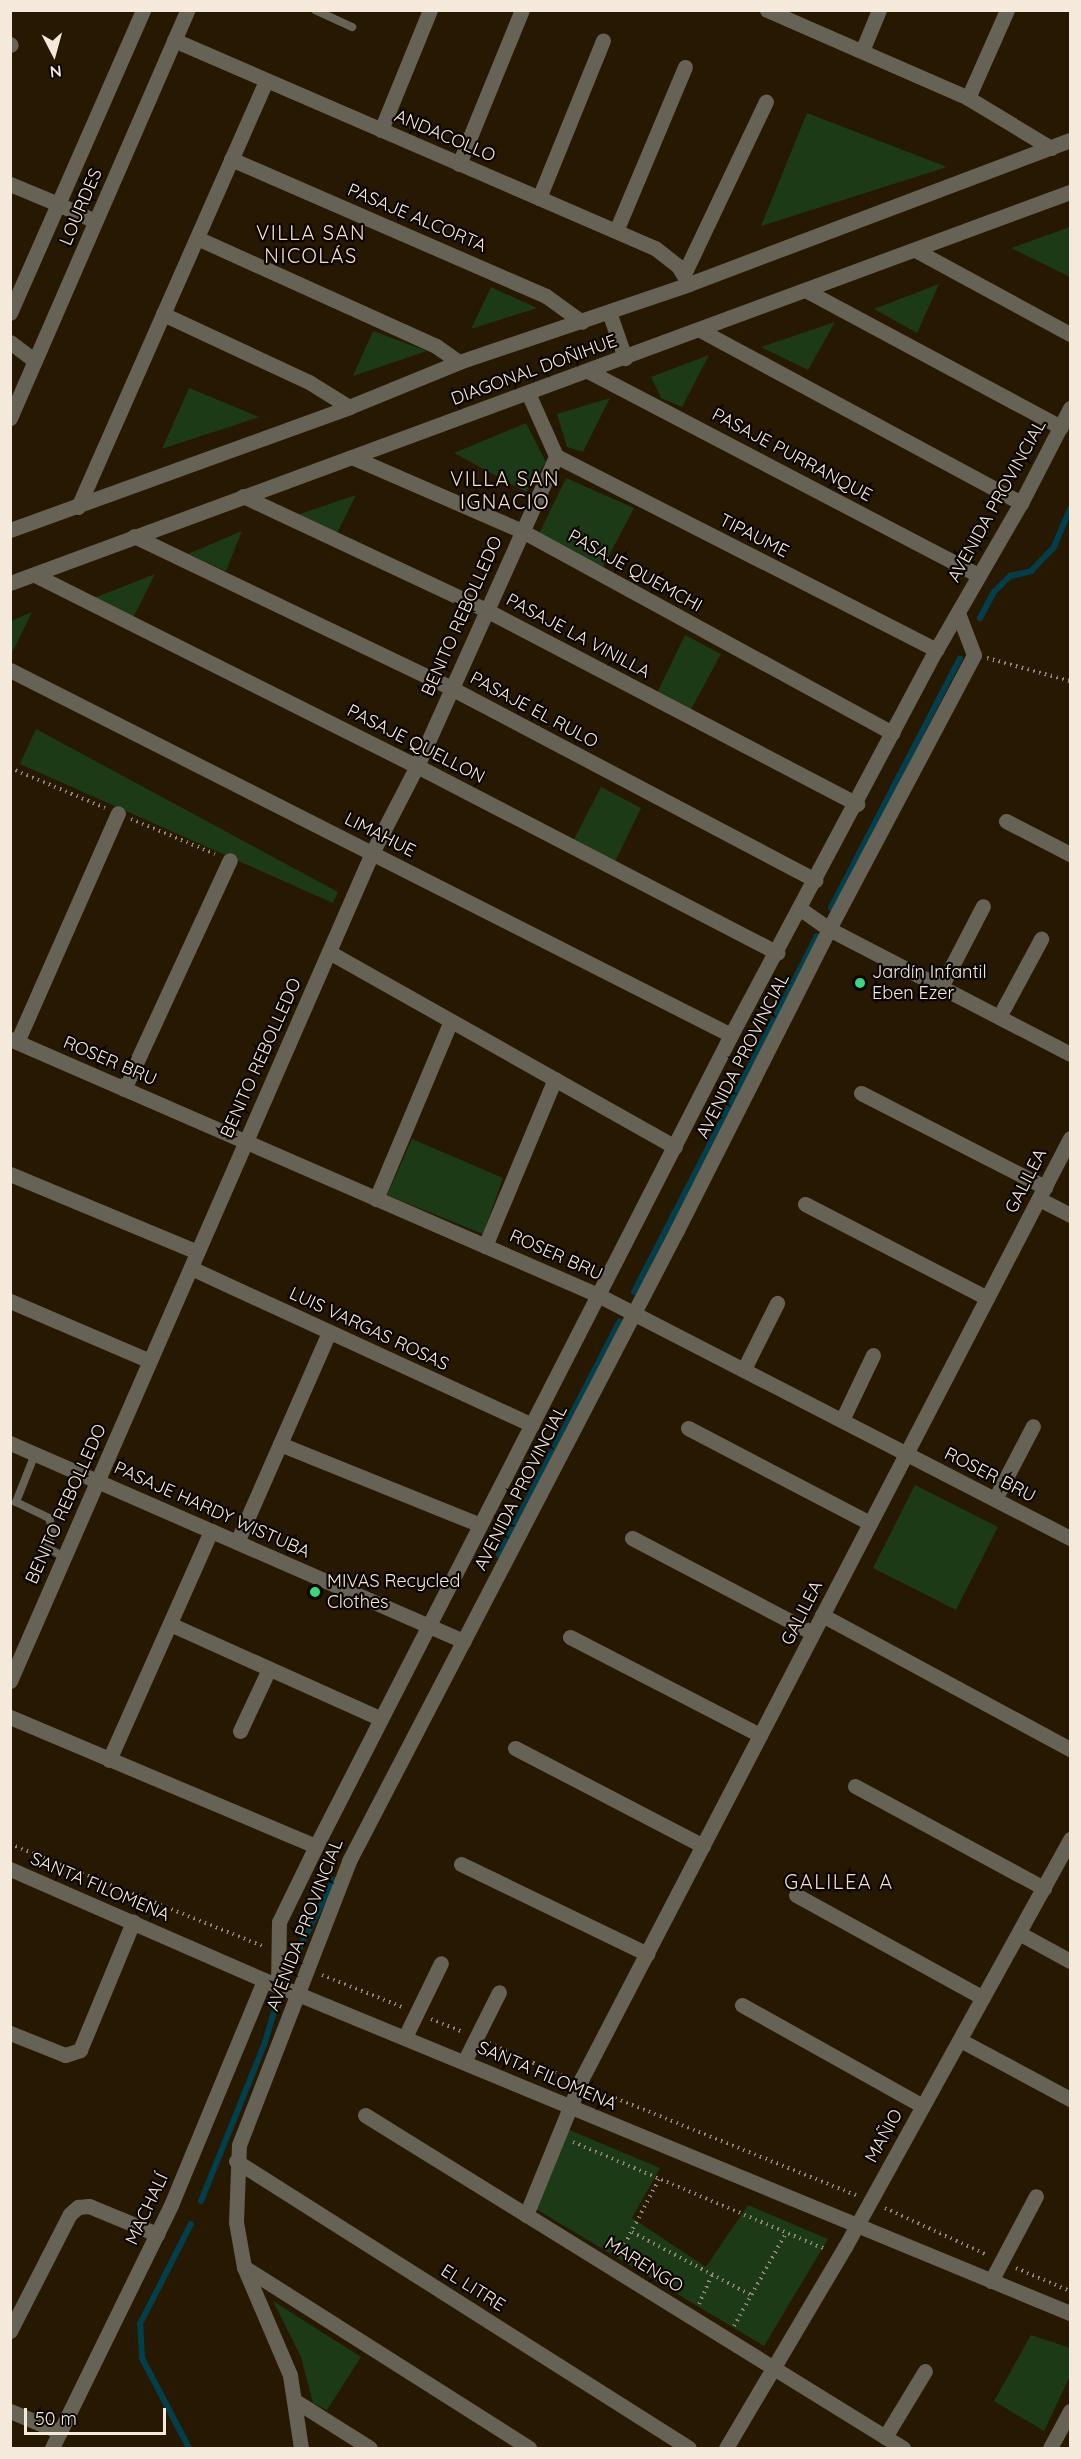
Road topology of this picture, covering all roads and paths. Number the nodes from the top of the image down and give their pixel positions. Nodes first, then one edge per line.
1 (143, 10) edge
2 (187, 10) edge
3 (315, 10) edge
4 (430, 10) edge
5 (522, 10) edge
6 (767, 10) edge
7 (879, 10) edge
8 (1007, 10) edge
9 (351, 27) dead end
10 (174, 40) junction
11 (603, 40) dead end
12 (862, 51) junction
13 (685, 67) dead end
14 (266, 81) junction
15 (968, 98) junction
16 (766, 101) dead end
17 (381, 130) junction
18 (1071, 140) edge
19 (1051, 148) junction
20 (231, 159) junction
21 (459, 164) junction
22 (10, 184) edge
23 (1071, 192) edge
24 (539, 198) junction
25 (58, 204) junction
26 (95, 221) junction
27 (616, 231) junction
28 (197, 238) junction
29 (917, 251) junction
30 (686, 279) junction
31 (807, 291) junction
32 (609, 312) junction
33 (10, 313) edge
34 (163, 314) junction
35 (582, 322) junction
36 (700, 330) junction
37 (1071, 334) edge
38 (10, 342) edge
39 (625, 358) junction
40 (35, 361) junction
41 (459, 362) junction
42 (588, 370) junction
43 (528, 393) junction
44 (349, 407) junction
45 (1071, 408) edge
46 (10, 418) edge
47 (1061, 427) junction
48 (556, 456) junction
49 (352, 457) junction
50 (243, 496) junction
51 (1021, 503) junction
52 (78, 507) junction
53 (10, 530) edge
54 (522, 531) junction
55 (134, 536) junction
56 (34, 575) junction
57 (978, 575) junction
58 (10, 583) edge
59 (486, 610) junction
60 (958, 613) junction
61 (936, 650) junction
62 (974, 655) junction
63 (10, 670) edge
64 (1071, 681) edge
65 (451, 688) junction
66 (892, 733) junction
67 (417, 766) junction
68 (857, 804) junction
69 (118, 813) dead end
70 (1006, 821) dead end
71 (372, 853) junction
72 (1071, 854) edge
73 (230, 860) dead end
74 (815, 880) junction
75 (983, 906) dead end
76 (800, 909) junction
77 (829, 929) junction
78 (1041, 939) dead end
79 (329, 952) junction
80 (777, 953) junction
81 (941, 987) junction
82 (999, 1017) junction
83 (451, 1021) junction
84 (731, 1035) junction
85 (14, 1041) edge
86 (1071, 1054) edge
87 (555, 1079) junction
88 (124, 1089) junction
89 (861, 1093) dead end
90 (1071, 1138) edge
91 (246, 1142) junction
92 (675, 1147) junction
93 (10, 1174) edge
94 (1042, 1193) junction
95 (376, 1199) junction
96 (805, 1204) dead end
97 (1071, 1215) edge
98 (485, 1246) junction
99 (197, 1252) junction
100 (191, 1268) junction
101 (598, 1295) junction
102 (987, 1298) junction
103 (10, 1301) edge
104 (777, 1303) dead end
105 (635, 1312) junction
106 (329, 1332) junction
107 (873, 1355) dead end
108 (150, 1361) junction
109 (744, 1368) junction
110 (843, 1420) junction
111 (532, 1425) junction
112 (1034, 1426) dead end
113 (688, 1428) dead end
114 (10, 1443) edge
115 (280, 1444) junction
116 (907, 1453) junction
117 (35, 1454) junction
118 (98, 1481) junction
119 (995, 1499) junction
120 (870, 1523) junction
121 (478, 1524) junction
122 (211, 1531) junction
123 (632, 1538) dead end
124 (1071, 1538) edge
125 (237, 1542) junction
126 (64, 1557) junction
127 (822, 1615) junction
128 (170, 1624) junction
129 (428, 1625) junction
130 (813, 1633) junction
131 (570, 1637) dead end
132 (464, 1641) junction
133 (269, 1669) junction
134 (10, 1681) edge
135 (10, 1717) edge
136 (381, 1719) junction
137 (240, 1731) dead end
138 (760, 1735) junction
139 (515, 1748) dead end
140 (1071, 1749) edge
141 (109, 1760) junction
142 (855, 1786) dead end
143 (1071, 1839) edge
144 (10, 1844) edge
145 (316, 1846) junction
146 (703, 1846) junction
147 (461, 1864) dead end
148 (10, 1869) edge
149 (1044, 1888) junction
150 (796, 1895) dead end
151 (133, 1922) junction
152 (1019, 1933) junction
153 (276, 1952) junction
154 (647, 1954) junction
155 (1071, 1960) edge
156 (441, 1963) dead end
157 (308, 1969) junction
158 (271, 1982) junction
159 (499, 1992) dead end
160 (298, 1993) junction
161 (983, 1998) junction
162 (742, 2005) dead end
163 (417, 2013) junction
164 (10, 2033) edge
165 (405, 2037) junction
166 (476, 2037) junction
167 (960, 2040) junction
168 (464, 2062) junction
169 (580, 2083) junction
170 (1071, 2099) edge
171 (569, 2105) junction
172 (923, 2106) junction
173 (364, 2115) dead end
174 (557, 2135) junction
175 (236, 2161) junction
176 (659, 2179) junction
177 (1036, 2196) dead end
178 (870, 2201) junction
179 (526, 2215) junction
180 (857, 2225) junction
181 (632, 2232) junction
182 (786, 2233) junction
183 (157, 2234) junction
184 (840, 2256) junction
185 (1001, 2261) junction
186 (244, 2267) junction
187 (612, 2268) junction
188 (712, 2275) junction
189 (991, 2281) junction
190 (1071, 2291) edge
191 (751, 2295) junction
192 (1071, 2313) edge
193 (693, 2318) junction
194 (10, 2331) edge
195 (726, 2339) junction
196 (773, 2368) junction
197 (925, 2371) dead end
198 (297, 2402) junction
199 (10, 2411) edge
200 (1071, 2411) edge
201 (60, 2432) junction
202 (885, 2437) junction
203 (52, 2448) edge
204 (301, 2448) edge
205 (370, 2448) edge
206 (529, 2448) edge
207 (689, 2448) edge
208 (726, 2448) edge
209 (903, 2448) edge
210 (1050, 2448) edge

1 - 25 street, LOURDES
2 - 10 street, LOURDES
3 - 9 lane
4 - 17 street
5 - 21 street
6 - 12 street
7 - 12 street
8 - 15 street
10 - 14 street, ANDACOLLO
10 - 26 street, LOURDES
11 - 24 street
12 - 15 street
13 - 27 street
14 - 17 street, ANDACOLLO
14 - 20 street
15 - 19 street
16 - 30 street
17 - 21 street, ANDACOLLO
18 - 19 street, DIAGONAL DOÑIHUE
19 - 30 street, DIAGONAL DOÑIHUE
20 - 28 street
20 - 35 street, PASAJE ALCORTA
21 - 24 street, ANDACOLLO
22 - 25 street
23 - 29 street, DIAGONAL DOÑIHUE
24 - 27 street, ANDACOLLO
25 - 26 street
25 - 33 street, LOURDES
26 - 40 street, LOURDES
27 - 30 street, ANDACOLLO
28 - 34 street
28 - 41 street
29 - 31 street, DIAGONAL DOÑIHUE
29 - 37 street
30 - 32 street, DIAGONAL DOÑIHUE
31 - 36 street, DIAGONAL DOÑIHUE
31 - 47 street
32 - 35 street, DIAGONAL DOÑIHUE
32 - 39 street
34 - 44 street
34 - 52 street
35 - 41 street, DIAGONAL DOÑIHUE
36 - 39 street, DIAGONAL DOÑIHUE
36 - 51 street
38 - 40 street
39 - 42 street, DIAGONAL DOÑIHUE
40 - 46 street, LOURDES
41 - 44 street, DIAGONAL DOÑIHUE
42 - 43 street, DIAGONAL DOÑIHUE
42 - 57 street, PASAJE PURRANQUE
43 - 48 street
43 - 49 street, DIAGONAL DOÑIHUE
44 - 52 street, DIAGONAL DOÑIHUE
45 - 47 street, AVENIDA PROVINCIAL
47 - 51 street, AVENIDA PROVINCIAL
48 - 54 street, BENITO REBOLLEDO
48 - 61 street, TIPAUME
49 - 50 street, DIAGONAL DOÑIHUE
49 - 54 street, PASAJE QUEMCHI
50 - 55 street, DIAGONAL DOÑIHUE
50 - 59 street, PASAJE LA VINILLA
51 - 57 street, AVENIDA PROVINCIAL
52 - 53 street, DIAGONAL DOÑIHUE
54 - 59 street, BENITO REBOLLEDO
54 - 66 street, PASAJE QUEMCHI
55 - 56 street, DIAGONAL DOÑIHUE
55 - 65 street, PASAJE EL RULO
56 - 58 street, DIAGONAL DOÑIHUE
56 - 67 street, PASAJE QUELLON
57 - 60 street, AVENIDA PROVINCIAL
59 - 65 street, BENITO REBOLLEDO
59 - 68 street, PASAJE LA VINILLA
60 - 61 street, AVENIDA PROVINCIAL
60 - 62 street
61 - 66 street, AVENIDA PROVINCIAL
62 - 64 path
62 - 77 street, AVENIDA PROVINCIAL
63 - 71 street, LIMAHUE
65 - 67 street, BENITO REBOLLEDO
65 - 74 street, PASAJE EL RULO
66 - 68 street, AVENIDA PROVINCIAL
67 - 71 street, BENITO REBOLLEDO
67 - 80 street, PASAJE QUELLON
68 - 74 street, AVENIDA PROVINCIAL
69 - 85 street
70 - 72 street
71 - 79 street, BENITO REBOLLEDO
71 - 84 street, LIMAHUE
73 - 88 street
74 - 76 street, AVENIDA PROVINCIAL
75 - 81 street
76 - 77 street
76 - 80 street, AVENIDA PROVINCIAL
77 - 81 street
77 - 105 street, AVENIDA PROVINCIAL
78 - 82 street
79 - 83 street
79 - 91 street, BENITO REBOLLEDO
80 - 84 street, AVENIDA PROVINCIAL
81 - 82 street
82 - 86 street
83 - 87 street
83 - 95 street
84 - 92 street, AVENIDA PROVINCIAL
85 - 88 street, ROSER BRU
87 - 92 street
87 - 98 street
88 - 91 street, ROSER BRU
89 - 94 street
90 - 94 street, GALILEA
91 - 95 street, ROSER BRU
91 - 99 street, BENITO REBOLLEDO
92 - 101 street, AVENIDA PROVINCIAL
93 - 99 street
94 - 97 street
94 - 102 street, GALILEA
95 - 98 street, ROSER BRU
96 - 102 street
98 - 101 street, ROSER BRU
99 - 100 street, BENITO REBOLLEDO
100 - 106 street, LUIS VARGAS ROSAS
100 - 108 street, BENITO REBOLLEDO
101 - 105 street, ROSER BRU
101 - 111 street, AVENIDA PROVINCIAL
102 - 116 street, GALILEA
103 - 108 street
104 - 109 street
105 - 109 street, ROSER BRU
105 - 132 street, AVENIDA PROVINCIAL
106 - 111 street, LUIS VARGAS ROSAS
106 - 115 street
107 - 110 street
108 - 118 street, BENITO REBOLLEDO
109 - 110 street, ROSER BRU
110 - 116 street, ROSER BRU
111 - 121 street, AVENIDA PROVINCIAL
112 - 119 street
113 - 120 street
114 - 117 street, PASAJE HARDY WISTUBA
115 - 121 street
115 - 125 street
116 - 119 street, ROSER BRU
116 - 120 street, GALILEA
117 - 118 street, PASAJE HARDY WISTUBA
117 - 126 lane
118 - 122 street, PASAJE HARDY WISTUBA
118 - 126 street, BENITO REBOLLEDO
119 - 124 street, ROSER BRU
120 - 127 street, GALILEA
121 - 129 street, AVENIDA PROVINCIAL
122 - 125 street, PASAJE HARDY WISTUBA
122 - 128 street
123 - 130 street
125 - 129 street, PASAJE HARDY WISTUBA
126 - 134 street, BENITO REBOLLEDO
127 - 130 street, GALILEA
127 - 140 street
128 - 133 street
128 - 141 street
129 - 132 street, PASAJE HARDY WISTUBA
129 - 136 street, AVENIDA PROVINCIAL
130 - 138 street, GALILEA
131 - 138 street
132 - 157 street, AVENIDA PROVINCIAL
133 - 136 street
133 - 137 street
135 - 141 street
136 - 145 street, AVENIDA PROVINCIAL
138 - 146 street, GALILEA
139 - 146 street
141 - 145 street
142 - 149 street
143 - 149 street, MAÑIO
144 - 153 path
145 - 153 street, AVENIDA PROVINCIAL
146 - 154 street, GALILEA
147 - 154 street
148 - 151 street, SANTA FILOMENA
149 - 152 street, MAÑIO
150 - 161 street
151 - 158 street, SANTA FILOMENA
151 - 164 street
152 - 155 street
152 - 161 street, MAÑIO
153 - 158 street, AVENIDA PROVINCIAL
154 - 169 street, GALILEA
156 - 163 street
157 - 160 street, AVENIDA PROVINCIAL
157 - 163 path
158 - 160 street, SANTA FILOMENA
158 - 183 street, MACHALÍ
159 - 166 street
160 - 165 street, SANTA FILOMENA
160 - 175 street, AVENIDA PROVINCIAL
161 - 167 street, MAÑIO
162 - 172 street
163 - 165 street
163 - 166 path
165 - 168 street, SANTA FILOMENA
166 - 168 street
166 - 169 path
167 - 170 street
167 - 172 street, MAÑIO
168 - 171 street, SANTA FILOMENA
169 - 171 street, GALILEA
169 - 178 path
171 - 174 street, GALILEA
171 - 180 street, SANTA FILOMENA
172 - 178 street, MAÑIO
173 - 179 street, MARENGO
174 - 176 path
174 - 179 street, GALILEA
175 - 186 street, AVENIDA PROVINCIAL
175 - 207 street, EL LITRE
176 - 181 path
176 - 182 path
177 - 185 street
178 - 180 street, MAÑIO
178 - 185 path
179 - 187 street, MARENGO
180 - 184 street, MAÑIO
180 - 189 street, SANTA FILOMENA
181 - 187 path
181 - 188 path
182 - 184 path
182 - 191 path
183 - 194 street
183 - 201 street, MACHALÍ
184 - 196 street, MAÑIO
185 - 189 street
185 - 190 path
186 - 198 street, AVENIDA PROVINCIAL
186 - 206 street
187 - 193 street, MARENGO
188 - 191 path
188 - 193 path
189 - 192 street, SANTA FILOMENA
191 - 195 path
193 - 195 street, MARENGO
195 - 196 street, MARENGO
196 - 202 street, MARENGO
196 - 208 street, MAÑIO
197 - 202 street
198 - 204 street, AVENIDA PROVINCIAL
198 - 205 street
199 - 201 street
200 - 210 street
201 - 203 street, MACHALÍ
202 - 209 street, MARENGO

